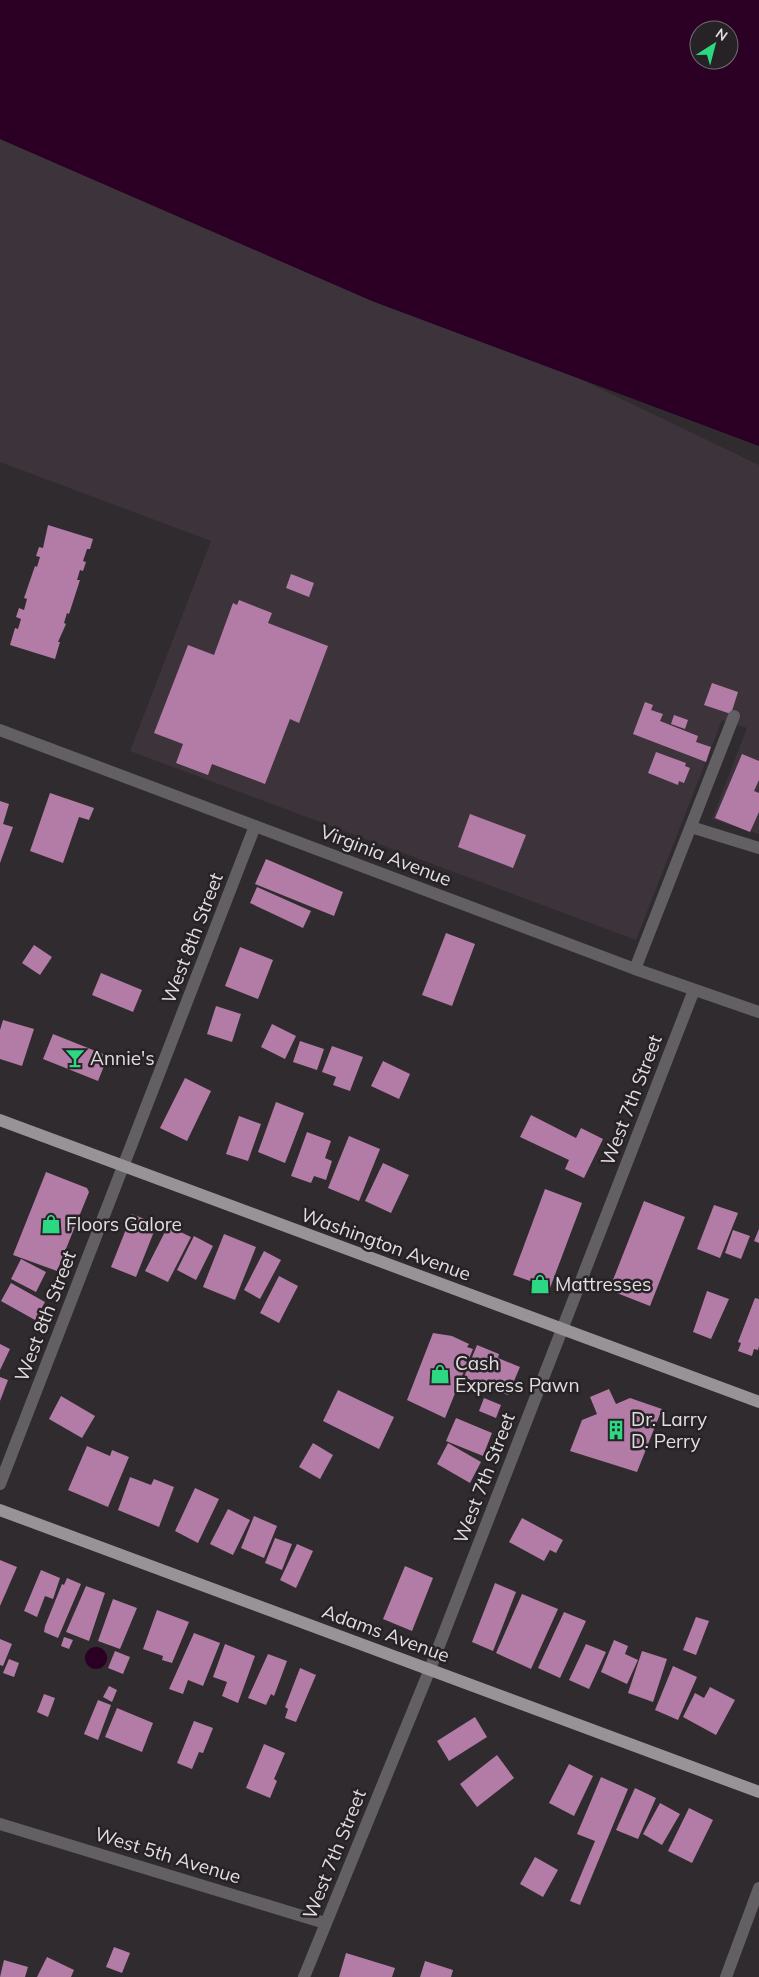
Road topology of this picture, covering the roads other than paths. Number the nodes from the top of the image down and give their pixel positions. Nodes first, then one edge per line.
1 (734, 716) dead end
2 (0, 730) edge
3 (255, 826) junction
4 (691, 827) junction
5 (759, 848) edge
6 (635, 969) junction
7 (694, 990) junction
8 (759, 1012) edge
9 (0, 1120) edge
10 (123, 1167) junction
11 (562, 1329) junction
12 (759, 1402) edge
13 (0, 1484) edge
14 (0, 1510) edge
15 (430, 1669) junction
16 (759, 1792) edge
17 (0, 1824) edge
18 (759, 1888) edge
19 (326, 1923) junction
20 (304, 1977) edge
21 (726, 1977) edge

1 - 4 street
2 - 3 street, Virginia Avenue
3 - 6 street, Virginia Avenue
3 - 10 street, West 8th Street
4 - 5 street
4 - 6 street
6 - 7 street, Virginia Avenue
7 - 8 street, Virginia Avenue
7 - 11 street, West 7th Street
9 - 10 main road, Washington Avenue
10 - 11 main road, Washington Avenue
10 - 13 street, West 8th Street
11 - 12 main road, Washington Avenue
11 - 15 street, West 7th Street
14 - 15 main road, Adams Avenue
15 - 16 main road, Adams Avenue
15 - 19 street, West 7th Street
17 - 19 street, West 5th Avenue
18 - 21 street
19 - 20 street, West 7th Street

